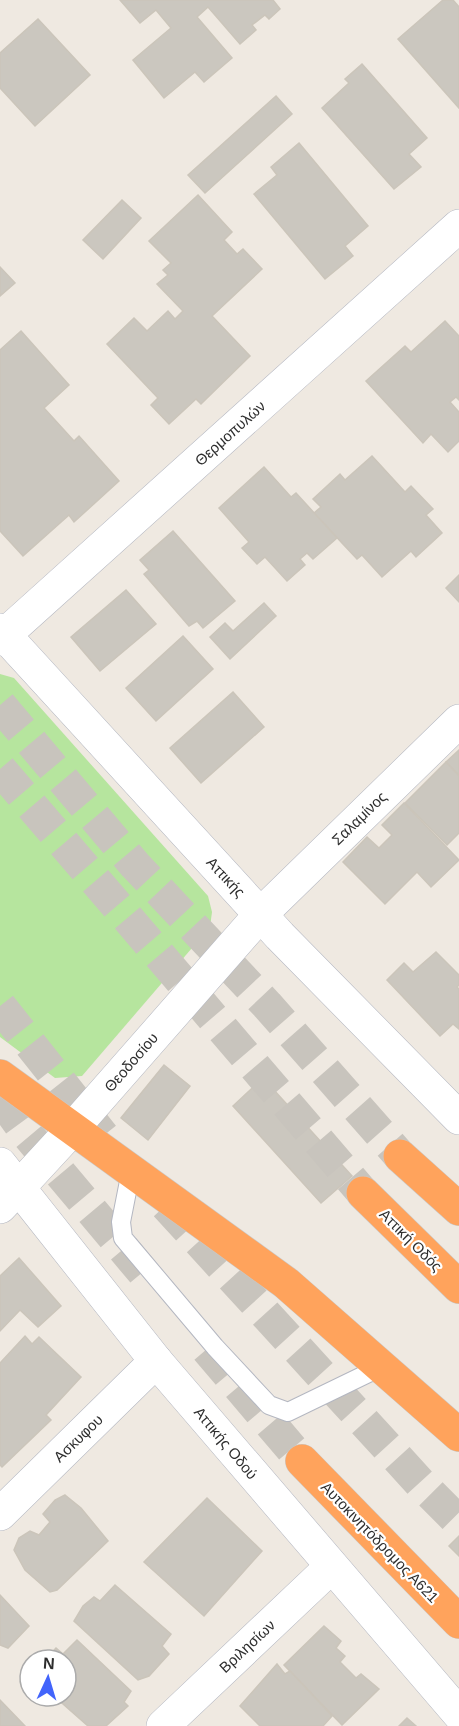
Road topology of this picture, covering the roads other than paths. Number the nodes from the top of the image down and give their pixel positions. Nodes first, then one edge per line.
1 (459, 226) edge
2 (2, 635) edge
3 (459, 721) edge
4 (260, 915) junction
5 (0, 1076) edge
6 (455, 1106) edge
7 (72, 1130) junction
8 (400, 1156) tunnel mouth
9 (131, 1171) junction
10 (6, 1186) edge
11 (363, 1193) tunnel mouth
12 (459, 1209) edge
13 (459, 1287) edge
14 (156, 1361) junction
15 (383, 1366) junction
16 (459, 1435) edge
17 (302, 1461) tunnel mouth
18 (0, 1514) edge
19 (332, 1567) junction
20 (459, 1622) edge
21 (459, 1714) edge
22 (163, 1726) edge

1 - 2 street, Θερμοπυλών
2 - 4 street, Αττικής
3 - 4 street, Σαλαμίνος
4 - 6 street, Αττικής
4 - 7 street, Θεοδοσίου
5 - 7 highway
7 - 9 highway
7 - 10 street, Θεοδοσίου
8 - 12 highway
9 - 15 highway
9 - 15 lane
10 - 14 street, Αττικής Οδού
11 - 13 highway, Αττική Οδός
14 - 18 street, Ασκυφου
14 - 19 street, Αττικής Οδού
15 - 16 highway
17 - 20 highway, Αυτοκινητόδρομος Α621
19 - 21 street, Αττικής Οδού
19 - 22 street, Βριλησίων

